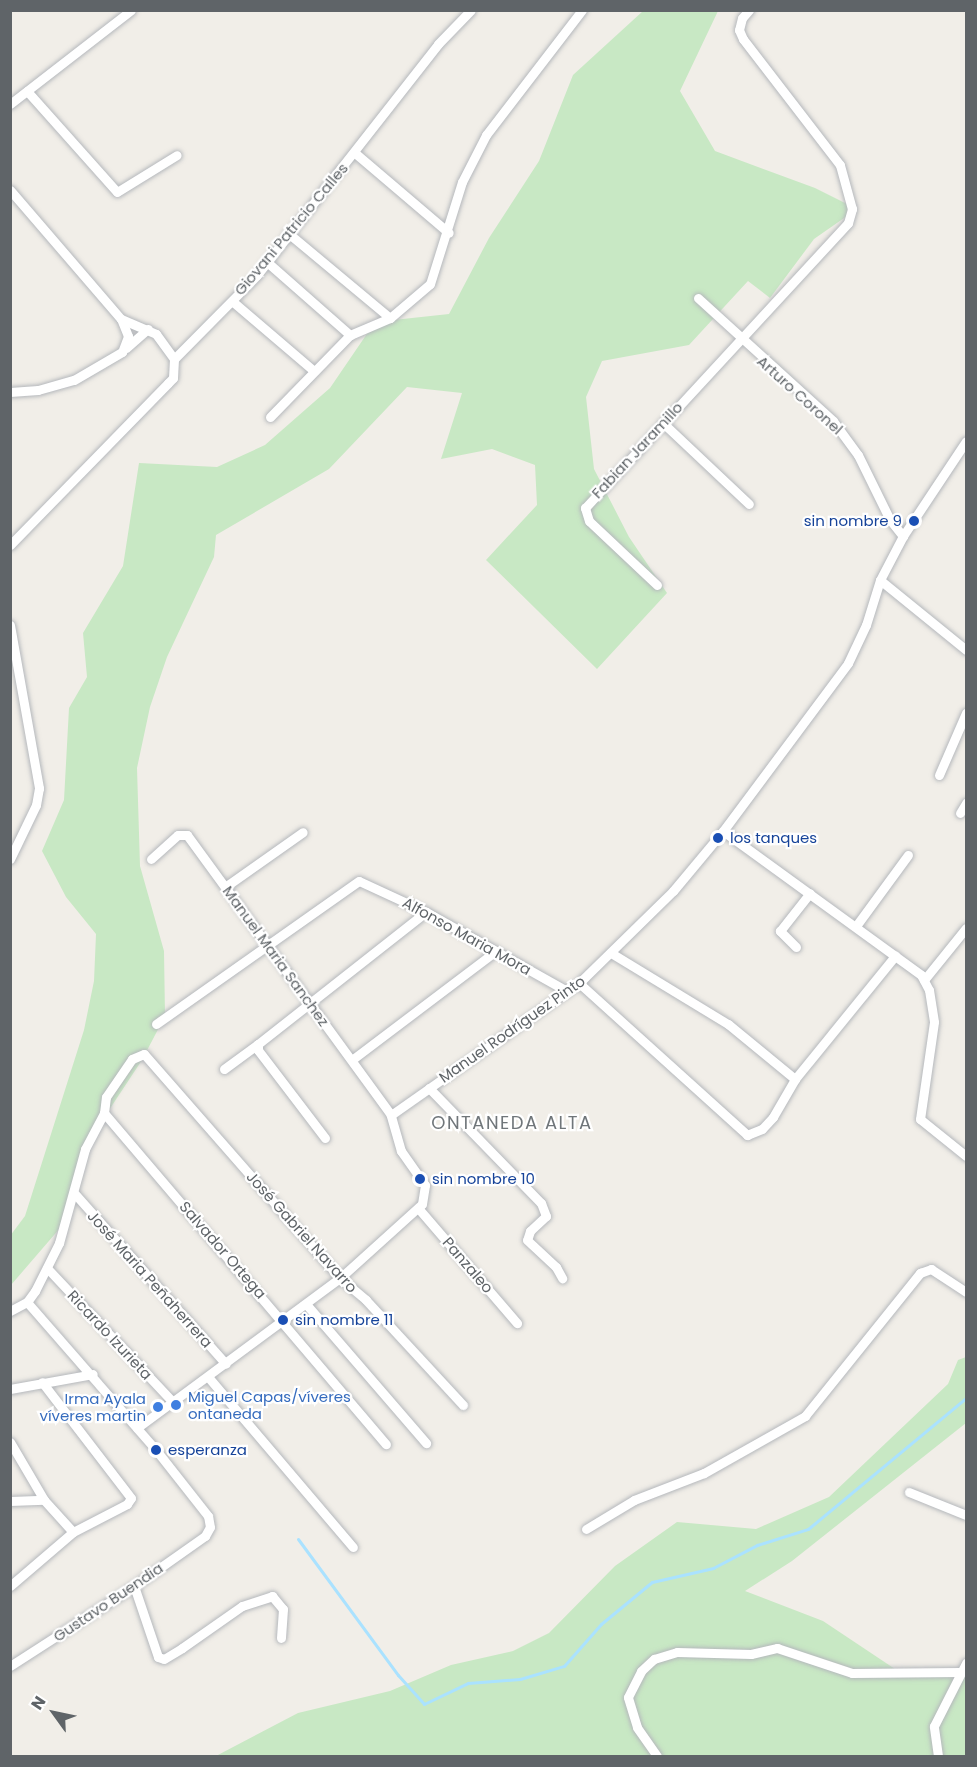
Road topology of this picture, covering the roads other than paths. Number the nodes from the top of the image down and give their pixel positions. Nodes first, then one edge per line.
1 (131, 10) edge
2 (471, 10) edge
3 (582, 10) edge
4 (749, 10) edge
5 (27, 91) junction
6 (10, 104) edge
7 (355, 153) junction
8 (177, 155) dead end
9 (10, 190) edge
10 (288, 233) junction
11 (449, 233) junction
12 (267, 262) junction
13 (698, 298) dead end
14 (232, 301) junction
15 (390, 318) junction
16 (121, 319) junction
17 (148, 329) junction
18 (350, 334) junction
19 (738, 338) junction
20 (126, 348) junction
21 (174, 359) junction
22 (314, 371) junction
23 (10, 392) edge
24 (270, 417) dead end
25 (663, 423) junction
26 (966, 441) edge
27 (749, 504) dead end
28 (903, 536) junction
29 (10, 545) edge
30 (880, 580) junction
31 (657, 585) dead end
32 (10, 625) edge
33 (966, 650) edge
34 (966, 713) edge
35 (939, 775) dead end
36 (966, 803) edge
37 (960, 813) dead end
38 (723, 831) junction
39 (303, 832) dead end
40 (908, 855) dead end
41 (10, 859) edge
42 (151, 859) dead end
43 (225, 887) junction
44 (810, 893) junction
45 (426, 912) junction
46 (856, 926) junction
47 (966, 928) edge
48 (266, 944) junction
49 (796, 947) dead end
50 (496, 951) junction
51 (611, 953) junction
52 (896, 956) junction
53 (924, 980) junction
54 (579, 983) junction
55 (567, 991) junction
56 (311, 1004) junction
57 (156, 1024) dead end
58 (258, 1047) junction
59 (353, 1059) junction
60 (224, 1069) dead end
61 (795, 1079) junction
62 (429, 1088) junction
63 (104, 1113) junction
64 (391, 1115) junction
65 (325, 1138) dead end
66 (966, 1156) edge
67 (75, 1194) junction
68 (418, 1208) junction
69 (47, 1268) junction
70 (340, 1278) junction
71 (561, 1278) dead end
72 (966, 1292) edge
73 (27, 1302) junction
74 (306, 1304) junction
75 (10, 1311) edge
76 (283, 1320) junction
77 (517, 1323) dead end
78 (226, 1364) junction
79 (93, 1374) junction
80 (209, 1378) junction
81 (42, 1382) junction
82 (10, 1389) edge
83 (173, 1402) junction
84 (463, 1405) dead end
85 (137, 1428) junction
86 (10, 1442) edge
87 (426, 1443) dead end
88 (386, 1444) dead end
89 (909, 1492) dead end
90 (44, 1500) junction
91 (10, 1501) edge
92 (966, 1515) edge
93 (586, 1529) dead end
94 (72, 1532) junction
95 (353, 1547) dead end
96 (10, 1586) edge
97 (134, 1586) junction
98 (281, 1638) dead end
99 (966, 1663) edge
100 (10, 1666) edge
101 (960, 1672) junction
102 (657, 1756) edge
103 (938, 1756) edge

1 - 5 street
2 - 7 street, Giovani Patricio Calles
3 - 11 street
4 - 19 street, Fabian Jaramillo
5 - 6 street
5 - 8 street
7 - 10 street, Giovani Patricio Calles
7 - 11 street
9 - 16 street
10 - 12 street, Giovani Patricio Calles
10 - 15 street
11 - 15 street
12 - 14 street, Giovani Patricio Calles
12 - 18 street
13 - 19 street, Arturo Coronel
14 - 21 street, Giovani Patricio Calles
14 - 22 street
15 - 18 street
16 - 17 street
16 - 20 street
17 - 20 street
17 - 21 street
18 - 22 street
19 - 25 street, Fabian Jaramillo
19 - 28 street, Arturo Coronel
20 - 23 street
21 - 29 street, Giovani Patricio Calles
22 - 24 street
25 - 27 street
25 - 31 street, Fabian Jaramillo
26 - 28 street, Manuel Rodríguez Pinto
28 - 30 street, Manuel Rodríguez Pinto
30 - 33 street
30 - 38 street, Manuel Rodríguez Pinto
32 - 41 street
34 - 35 street
36 - 37 street
38 - 44 street
38 - 51 street, Manuel Rodríguez Pinto
39 - 43 street
40 - 46 street
42 - 43 street, Manuel Maria Sanchez
43 - 48 street, Manuel Maria Sanchez
44 - 46 street
44 - 49 street
45 - 48 street, Alfonso Maria Mora
45 - 50 street, Alfonso Maria Mora
45 - 56 street
46 - 52 street
47 - 53 street
48 - 56 street, Manuel Maria Sanchez
48 - 57 street
50 - 55 street, Alfonso Maria Mora
50 - 59 street
51 - 54 street, Manuel Rodríguez Pinto
51 - 61 street
52 - 53 street
52 - 61 street
53 - 66 street
54 - 55 street, Manuel Rodríguez Pinto
54 - 61 street
55 - 62 street, Manuel Rodríguez Pinto
56 - 58 street
56 - 59 street, Manuel Maria Sanchez
58 - 60 street
58 - 65 street
59 - 64 street, Manuel Maria Sanchez
62 - 64 street, Manuel Rodríguez Pinto
62 - 71 street
63 - 67 street
63 - 70 street, José Gabriel Navarro
63 - 76 street, Salvador Ortega
64 - 68 street
67 - 69 street
67 - 78 street, José Maria Peñaherrera
68 - 70 street
68 - 77 street, Panzaleo
69 - 73 street
69 - 83 street, Ricardo Izurieta
70 - 74 street
70 - 84 street, José Gabriel Navarro
72 - 93 street
73 - 75 street
73 - 79 street
74 - 76 street
74 - 87 street
76 - 78 street
76 - 88 street, Salvador Ortega
78 - 80 street
79 - 81 street
79 - 85 street
80 - 83 street
80 - 95 street
81 - 82 street
81 - 94 street
83 - 85 street
85 - 97 street, Gustavo Buendia
86 - 90 street
89 - 92 street
90 - 91 street
90 - 94 street
94 - 96 street
97 - 98 street
97 - 100 street, Gustavo Buendia
99 - 101 street
101 - 102 street
101 - 103 street

